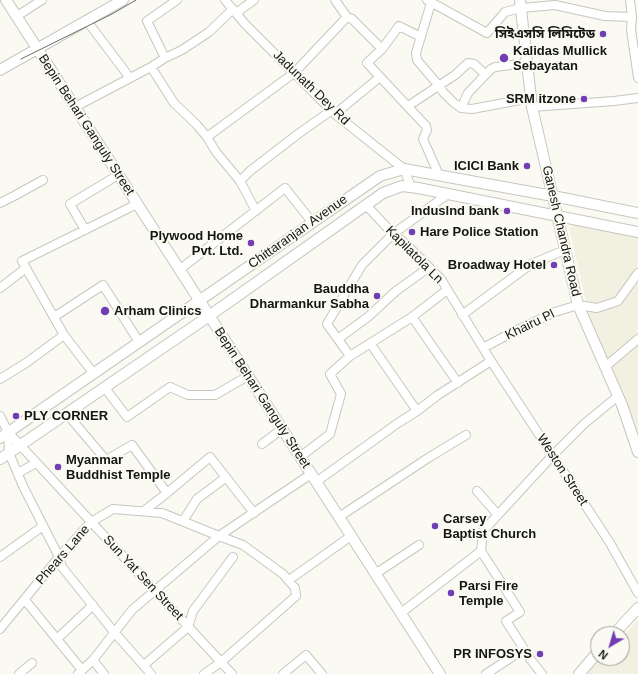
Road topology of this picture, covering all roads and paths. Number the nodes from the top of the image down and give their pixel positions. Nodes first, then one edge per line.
1 (6, 0) edge
2 (42, 0) edge
3 (123, 0) edge
4 (177, 0) edge
5 (225, 0) edge
6 (254, 0) edge
7 (335, 0) edge
8 (630, 0) edge
9 (429, 1) edge
10 (521, 4) edge
11 (235, 11) junction
12 (17, 16) junction
13 (632, 17) junction
14 (347, 18) junction
15 (87, 21) junction
16 (635, 28) edge
17 (421, 37) junction
18 (382, 49) junction
19 (37, 50) junction
20 (165, 58) junction
21 (527, 63) junction
22 (151, 67) junction
23 (0, 70) edge
24 (294, 73) junction
25 (486, 74) junction
26 (380, 77) junction
27 (130, 78) junction
28 (638, 78) edge
29 (439, 86) junction
30 (638, 98) edge
31 (531, 103) junction
32 (408, 106) junction
33 (75, 107) junction
34 (461, 108) junction
35 (333, 112) junction
36 (207, 137) junction
37 (404, 169) junction
38 (118, 175) junction
39 (439, 175) junction
40 (43, 180) dead end
41 (240, 181) junction
42 (411, 187) junction
43 (448, 194) junction
44 (553, 196) junction
45 (0, 203) edge
46 (137, 204) junction
47 (366, 205) junction
48 (256, 211) junction
49 (638, 214) edge
50 (558, 217) junction
51 (312, 222) junction
52 (85, 230) junction
53 (638, 232) edge
54 (393, 234) junction
55 (565, 250) junction
56 (26, 268) junction
57 (428, 268) junction
58 (179, 270) junction
59 (638, 273) edge
60 (0, 288) edge
61 (447, 290) junction
62 (199, 300) junction
63 (578, 304) junction
64 (462, 315) junction
65 (209, 316) junction
66 (54, 317) junction
67 (412, 317) junction
68 (64, 335) junction
69 (338, 339) junction
70 (638, 339) edge
71 (139, 342) junction
72 (370, 343) junction
73 (484, 348) junction
74 (350, 356) junction
75 (491, 361) junction
76 (605, 368) junction
77 (94, 374) junction
78 (248, 376) junction
79 (0, 379) edge
80 (458, 383) junction
81 (105, 388) junction
82 (618, 396) junction
83 (417, 411) junction
84 (68, 414) junction
85 (0, 416) edge
86 (282, 429) junction
87 (4, 435) edge
88 (466, 435) dead end
89 (262, 444) dead end
90 (21, 446) junction
91 (638, 452) edge
92 (9, 453) junction
93 (553, 455) junction
94 (300, 457) junction
95 (0, 459) edge
96 (36, 463) junction
97 (18, 473) junction
98 (225, 478) junction
99 (313, 478) junction
100 (477, 491) dead end
101 (167, 493) junction
102 (144, 512) junction
103 (254, 513) junction
104 (498, 515) junction
105 (339, 517) junction
106 (92, 522) junction
107 (183, 522) junction
108 (43, 526) junction
109 (219, 536) junction
110 (351, 536) junction
111 (419, 545) dead end
112 (481, 551) junction
113 (0, 557) edge
114 (59, 557) junction
115 (233, 557) dead end
116 (376, 574) junction
117 (289, 580) junction
118 (154, 590) junction
119 (638, 593) edge
120 (24, 600) junction
121 (93, 605) junction
122 (638, 608) edge
123 (401, 613) junction
124 (621, 626) edge
125 (188, 627) junction
126 (0, 629) edge
127 (114, 632) junction
128 (57, 639) junction
129 (524, 649) junction
130 (93, 660) junction
131 (590, 661) edge
132 (221, 662) junction
133 (32, 663) dead end
134 (144, 665) junction
135 (80, 672) edge
136 (19, 674) edge
137 (104, 674) edge
138 (151, 674) edge
139 (204, 674) edge
140 (232, 674) edge
141 (283, 674) edge
142 (322, 674) edge
143 (440, 674) edge
144 (486, 674) edge
145 (542, 674) edge
146 (579, 674) edge

1 - 12 main road, Bepin Behari Ganguly Street
2 - 12 street
3 - 15 main road
4 - 20 street
5 - 11 street, Jadunath Dey Rd
6 - 11 street
7 - 14 street
8 - 13 street
9 - 10 street
9 - 17 street
10 - 13 street
10 - 21 main road, Ganesh Chandra Road
11 - 20 street
11 - 24 street, Jadunath Dey Rd
12 - 19 main road, Bepin Behari Ganguly Street
13 - 16 street
14 - 18 street
14 - 24 street
15 - 19 main road
15 - 27 street
16 - 28 street
17 - 18 street
17 - 29 street
18 - 26 street
19 - 23 main road
19 - 33 main road, Bepin Behari Ganguly Street
20 - 22 street
21 - 25 street
21 - 31 main road, Ganesh Chandra Road
22 - 27 street
22 - 36 street
24 - 35 street, Jadunath Dey Rd
24 - 36 street
25 - 29 street
25 - 34 street
26 - 32 street
26 - 35 street
27 - 33 street
29 - 32 street
29 - 34 street
30 - 31 street
31 - 34 street
31 - 44 main road, Ganesh Chandra Road
32 - 39 street
33 - 38 main road, Bepin Behari Ganguly Street
35 - 37 street, Jadunath Dey Rd
35 - 41 street
36 - 41 street
37 - 39 main road, Chittaranjan Avenue
37 - 42 street
37 - 51 main road, Chittaranjan Avenue
38 - 46 main road, Bepin Behari Ganguly Street
38 - 52 street
39 - 44 main road, Chittaranjan Avenue
40 - 45 street
41 - 48 street
42 - 43 main road
42 - 47 main road
43 - 50 main road
43 - 54 street
44 - 49 main road, Chittaranjan Avenue
44 - 50 main road, Ganesh Chandra Road
46 - 52 street
46 - 58 main road, Bepin Behari Ganguly Street
47 - 54 street, Kapilatola Ln
47 - 65 main road
48 - 51 street
48 - 58 street
50 - 53 main road
50 - 55 main road, Ganesh Chandra Road
51 - 62 main road, Chittaranjan Avenue
52 - 56 street
54 - 57 street, Kapilatola Ln
54 - 69 street
55 - 63 main road, Ganesh Chandra Road
55 - 64 street
56 - 60 street
56 - 66 street
57 - 61 street, Kapilatola Ln
57 - 69 street
58 - 62 main road, Bepin Behari Ganguly Street
59 - 63 street
61 - 64 street, Kapilatola Ln
61 - 67 street
62 - 65 main road, Bepin Behari Ganguly Street
62 - 71 main road, Chittaranjan Avenue
63 - 73 street, Khairu Pl
63 - 76 main road, Ganesh Chandra Road
64 - 73 street, Kapilatola Ln
65 - 78 main road, Bepin Behari Ganguly Street
65 - 81 main road
66 - 68 street
66 - 71 street
67 - 72 street
67 - 80 street
68 - 77 street
68 - 79 street
69 - 74 street
70 - 76 street
71 - 77 main road, Chittaranjan Avenue
72 - 74 street
72 - 83 street
73 - 75 street, Weston Street
74 - 94 street
75 - 80 street
75 - 93 street, Weston Street
76 - 82 main road, Ganesh Chandra Road
77 - 87 main road, Chittaranjan Avenue
78 - 81 street
78 - 86 main road, Bepin Behari Ganguly Street
80 - 83 street
81 - 84 main road
82 - 91 main road, Ganesh Chandra Road
82 - 93 street
83 - 99 street
84 - 90 main road
84 - 101 street
85 - 87 street
86 - 89 street
86 - 94 main road, Bepin Behari Ganguly Street
87 - 90 street, Sun Yat Sen Street
87 - 92 street
88 - 105 street
90 - 92 main road
90 - 96 street, Sun Yat Sen Street
92 - 95 main road
92 - 97 street
93 - 104 street
93 - 119 street, Weston Street
94 - 99 main road, Bepin Behari Ganguly Street
96 - 97 street
96 - 106 street, Sun Yat Sen Street
97 - 108 street
98 - 101 street
98 - 103 street
98 - 107 street
99 - 103 street
99 - 105 main road, Bepin Behari Ganguly Street
100 - 104 street
101 - 102 street
102 - 106 street, Phears Lane
102 - 107 street, Phears Lane
103 - 109 street
104 - 112 street
105 - 110 main road, Bepin Behari Ganguly Street
106 - 114 street, Phears Lane
106 - 118 street, Sun Yat Sen Street
107 - 109 street, Phears Lane
108 - 113 street
108 - 114 street
109 - 117 street, Phears Lane
109 - 118 street
110 - 116 main road, Bepin Behari Ganguly Street
110 - 117 street
111 - 116 street
112 - 123 street
112 - 129 street
114 - 120 street, Phears Lane
114 - 121 street
115 - 125 street
116 - 123 main road, Bepin Behari Ganguly Street
117 - 132 street
118 - 125 street, Sun Yat Sen Street
118 - 127 street
120 - 126 street, Phears Lane
120 - 128 street
121 - 127 street
121 - 128 street
122 - 124 main road
123 - 143 main road, Bepin Behari Ganguly Street
125 - 132 street, Sun Yat Sen Street
125 - 134 street
127 - 130 street
127 - 134 street
128 - 135 street
129 - 144 street
129 - 145 street
130 - 135 street
130 - 137 street
131 - 146 main road
132 - 139 street
132 - 140 street, Sun Yat Sen Street
133 - 136 street
134 - 138 street
141 - 142 street

